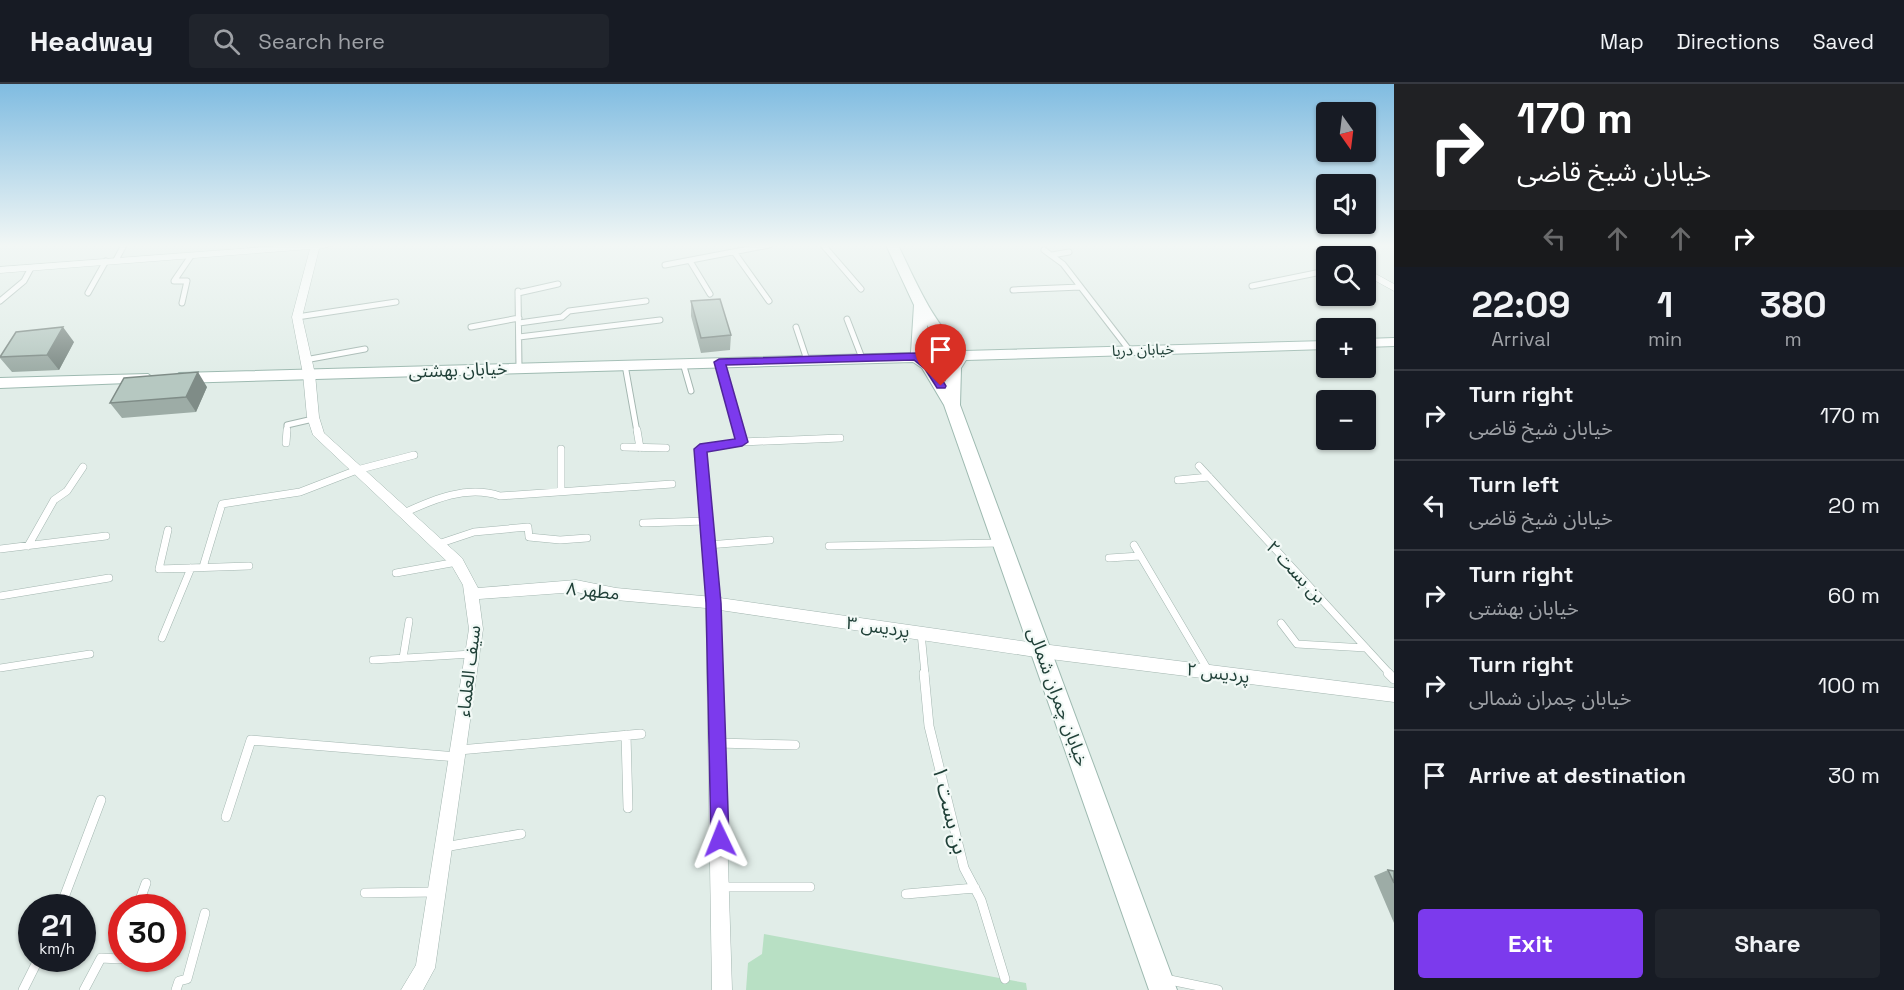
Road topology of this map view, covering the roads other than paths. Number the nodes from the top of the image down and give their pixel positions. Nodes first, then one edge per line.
1 (16, 287) edge
2 (92, 287) edge
3 (186, 287) edge
4 (305, 287) edge
5 (542, 287) edge
6 (706, 287) edge
7 (759, 287) edge
8 (912, 287) edge
9 (1074, 287) edge
10 (1080, 287) edge
11 (1014, 290) dead end
12 (88, 292) dead end
13 (710, 294) dead end
14 (0, 301) edge
15 (646, 301) dead end
16 (769, 301) dead end
17 (182, 303) dead end
18 (396, 303) dead end
19 (921, 305) junction
20 (297, 317) junction
21 (847, 319) dead end
22 (519, 320) junction
23 (660, 320) dead end
24 (471, 327) dead end
25 (796, 327) dead end
26 (519, 337) junction
27 (1394, 342) edge
28 (1376, 343) edge
29 (948, 345) junction
30 (1316, 345) edge
31 (365, 349) dead end
32 (1130, 351) junction
33 (918, 352) junction
34 (862, 358) junction
35 (807, 360) junction
36 (719, 362) junction
37 (957, 362) junction
38 (683, 363) junction
39 (625, 365) junction
40 (307, 367) junction
41 (929, 367) junction
42 (519, 368) junction
43 (0, 383) edge
44 (691, 391) dead end
45 (952, 405) junction
46 (313, 419) junction
47 (840, 438) dead end
48 (742, 442) junction
49 (286, 443) dead end
50 (624, 447) dead end
51 (640, 448) junction
52 (666, 448) dead end
53 (561, 449) dead end
54 (414, 455) dead end
55 (83, 466) dead end
56 (1199, 466) dead end
57 (357, 470) junction
58 (1209, 477) junction
59 (1178, 480) dead end
60 (672, 483) dead end
61 (561, 490) junction
62 (405, 513) junction
63 (706, 521) junction
64 (643, 523) dead end
65 (168, 530) dead end
66 (106, 536) dead end
67 (587, 538) dead end
68 (770, 540) dead end
69 (1002, 542) junction
70 (438, 544) junction
71 (708, 545) junction
72 (1134, 545) dead end
73 (28, 546) junction
74 (829, 546) dead end
75 (0, 549) edge
76 (1140, 556) junction
77 (1109, 558) dead end
78 (457, 562) junction
79 (249, 566) dead end
80 (203, 567) junction
81 (191, 568) junction
82 (396, 573) dead end
83 (109, 578) dead end
84 (472, 594) junction
85 (0, 596) edge
86 (713, 603) junction
87 (409, 621) dead end
88 (1281, 623) dead end
89 (921, 633) junction
90 (162, 638) dead end
91 (1366, 648) junction
92 (1042, 651) junction
93 (90, 654) dead end
94 (473, 654) junction
95 (403, 658) junction
96 (373, 660) dead end
97 (0, 668) edge
98 (1209, 672) junction
99 (1394, 679) edge
100 (1394, 695) edge
101 (641, 734) dead end
102 (626, 735) junction
103 (717, 743) junction
104 (795, 745) dead end
105 (458, 754) junction
106 (101, 800) dead end
107 (628, 808) dead end
108 (226, 817) dead end
109 (520, 834) dead end
110 (444, 847) junction
111 (146, 883) dead end
112 (721, 887) junction
113 (810, 887) dead end
114 (975, 888) junction
115 (437, 892) junction
116 (365, 893) dead end
117 (65, 894) edge
118 (142, 894) edge
119 (906, 894) dead end
120 (205, 913) dead end
121 (108, 958) edge
122 (32, 972) edge
123 (1005, 979) dead end
124 (1161, 984) edge
125 (23, 990) edge
126 (84, 990) edge
127 (176, 990) edge
128 (411, 990) edge
129 (722, 990) edge
130 (1218, 990) edge

1 - 14 lane
2 - 12 lane
3 - 17 lane
4 - 20 street
5 - 22 lane
6 - 13 lane
7 - 16 lane
8 - 19 main road
9 - 11 lane
10 - 32 lane
15 - 22 lane
18 - 20 lane
19 - 29 main road
19 - 33 main road
20 - 40 street, سیف العلماء
21 - 34 lane
22 - 24 lane
22 - 26 lane
23 - 26 lane
25 - 35 lane
26 - 42 lane
27 - 28 main road
29 - 33 main road, خیابان بهشتی
29 - 37 main road
30 - 32 main road, خیابان دریا
31 - 40 lane
32 - 37 main road, خیابان دریا
33 - 34 main road, خیابان بهشتی
33 - 41 main road, خیابان چمران شمالی
34 - 35 main road, خیابان بهشتی
35 - 36 main road, خیابان بهشتی
36 - 38 main road, خیابان بهشتی
36 - 48 lane
37 - 41 main road, خیابان دریا
37 - 45 main road, خیابان چمران شمالی
38 - 39 main road, خیابان بهشتی
38 - 44 lane
39 - 42 main road, خیابان بهشتی
39 - 51 lane
40 - 42 main road, خیابان بهشتی
40 - 43 main road, خیابان بهشتی
40 - 46 street, سیف العلماء
41 - 45 main road, خیابان چمران شمالی
45 - 69 main road, خیابان چمران شمالی
46 - 49 lane
46 - 57 street, سیف العلماء
47 - 48 lane
48 - 63 lane
50 - 51 lane
51 - 52 lane
53 - 61 lane
54 - 57 lane
55 - 73 lane
56 - 58 lane, بن بست ۲
57 - 62 street, سیف العلماء
57 - 80 lane
58 - 59 lane
58 - 91 lane, بن بست ۲
60 - 61 lane
61 - 62 lane
62 - 70 street, سیف العلماء
63 - 64 lane
63 - 71 lane
65 - 81 lane
66 - 73 lane
67 - 70 lane
68 - 71 lane
69 - 74 lane
69 - 92 main road, خیابان چمران شمالی
70 - 78 street, سیف العلماء
71 - 86 lane
72 - 76 lane
73 - 75 lane
76 - 77 lane
76 - 98 lane
78 - 82 lane
78 - 84 street, سیف العلماء
79 - 80 lane
80 - 81 lane
81 - 90 lane
83 - 85 lane
84 - 86 street, مطهر ۸
84 - 94 street, سیف العلماء
86 - 89 street, پردیس ۳
86 - 103 street
87 - 95 lane
88 - 91 lane
89 - 92 street, پردیس ۳
89 - 114 lane, بن بست ۱
91 - 99 lane, بن بست ۲
92 - 98 street, پردیس ۲
92 - 124 main road, خیابان چمران شمالی
93 - 97 lane
94 - 95 lane
94 - 105 street, سیف العلماء
95 - 96 lane
98 - 100 street, پردیس ۲
101 - 102 lane
102 - 105 lane
102 - 107 lane
103 - 104 lane
103 - 112 street
105 - 108 lane
105 - 110 street, سیف العلماء
106 - 117 lane
109 - 110 lane
110 - 115 street, سیف العلماء
111 - 118 lane
112 - 113 lane
112 - 129 street
114 - 119 lane
114 - 123 lane, بن بست ۱
115 - 116 lane
115 - 128 street, سیف العلماء
120 - 127 lane
121 - 126 lane
122 - 125 lane
124 - 130 lane

